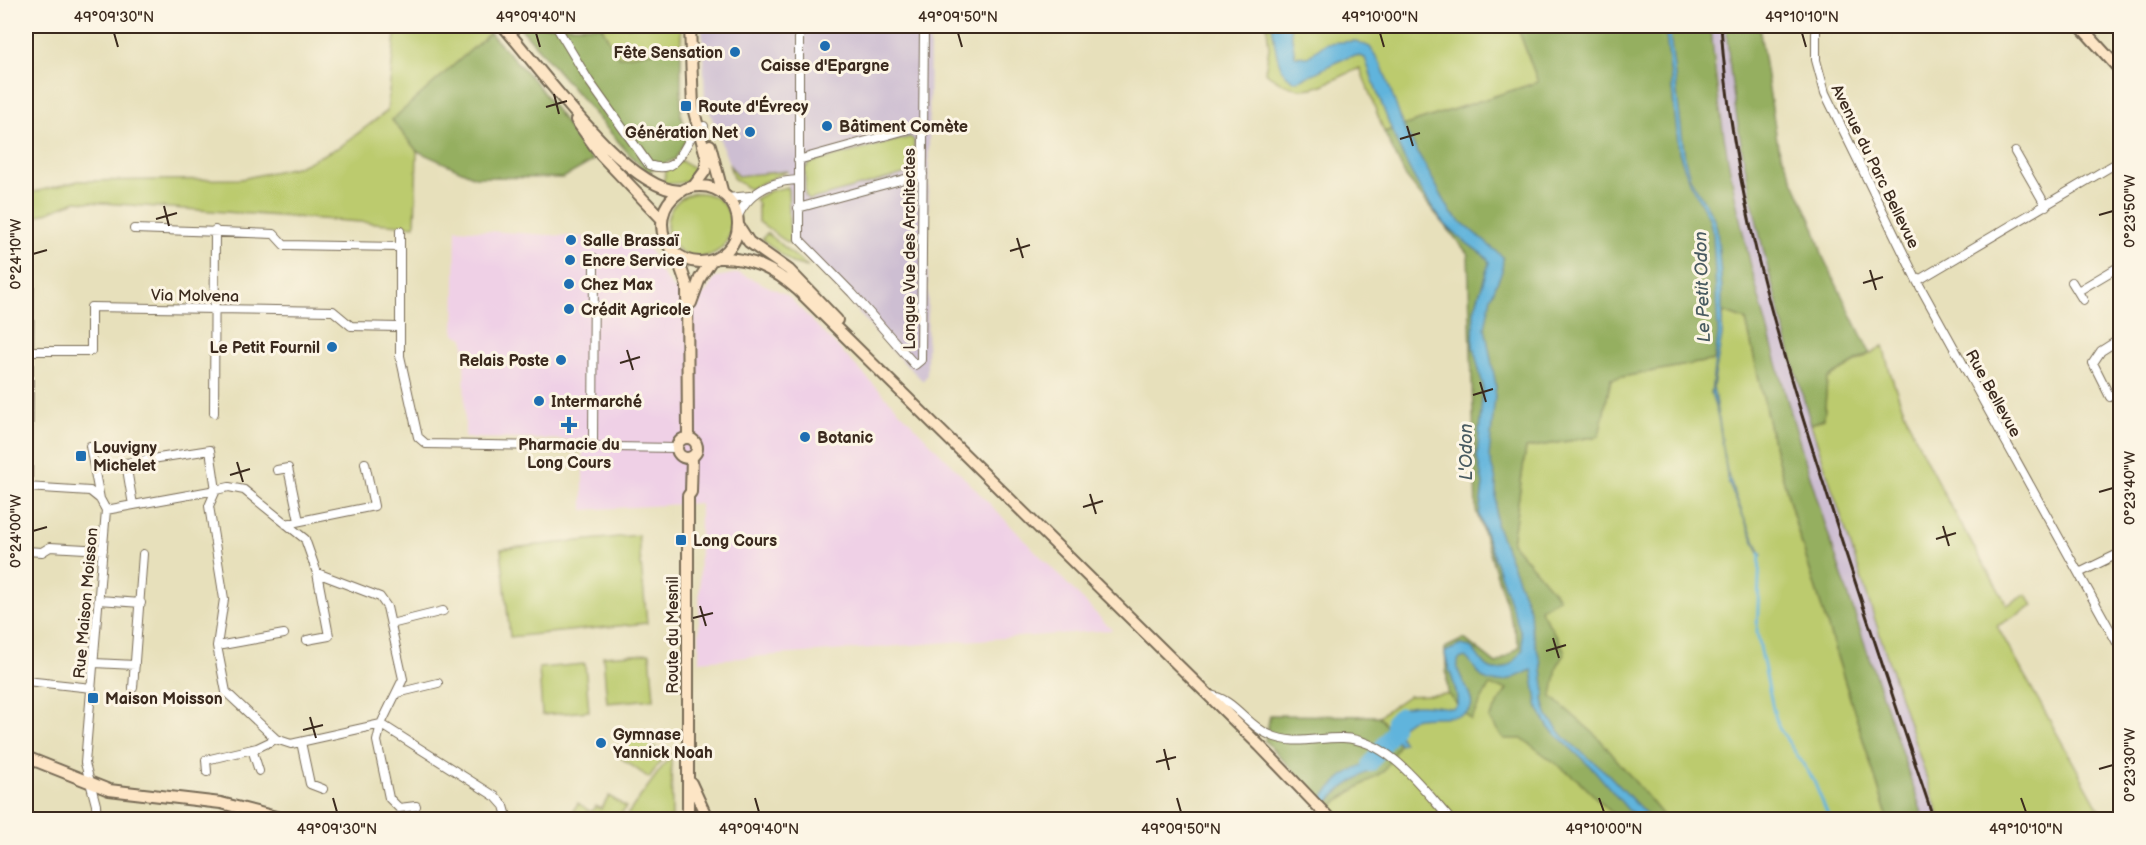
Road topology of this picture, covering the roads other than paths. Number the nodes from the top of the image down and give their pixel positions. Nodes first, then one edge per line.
1 (503, 26) edge
2 (556, 26) edge
3 (690, 26) edge
4 (799, 26) edge
5 (924, 26) edge
6 (1816, 26) edge
7 (2086, 27) edge
8 (2121, 70) edge
9 (567, 104) junction
10 (924, 125) junction
11 (701, 127) junction
12 (2015, 152) dead end
13 (798, 160) junction
14 (2121, 161) edge
15 (923, 174) junction
16 (798, 180) junction
17 (694, 186) junction
18 (682, 190) junction
19 (725, 196) junction
20 (750, 196) junction
21 (2046, 206) junction
22 (798, 208) junction
23 (662, 219) junction
24 (738, 221) junction
25 (134, 230) dead end
26 (215, 230) junction
27 (399, 231) dead end
28 (30, 246) dead end
29 (399, 248) junction
30 (675, 253) junction
31 (594, 258) dead end
32 (714, 259) junction
33 (2121, 266) edge
34 (1917, 281) junction
35 (2072, 282) dead end
36 (2078, 291) junction
37 (2083, 300) dead end
38 (215, 309) junction
39 (398, 327) junction
40 (688, 336) junction
41 (2121, 339) edge
42 (27, 351) edge
43 (861, 351) junction
44 (2110, 397) dead end
45 (214, 413) dead end
46 (688, 437) junction
47 (90, 446) dead end
48 (593, 447) junction
49 (677, 448) junction
50 (688, 457) junction
51 (365, 463) dead end
52 (278, 470) dead end
53 (27, 487) edge
54 (216, 490) junction
55 (100, 499) junction
56 (133, 505) junction
57 (106, 510) junction
58 (299, 521) junction
59 (286, 524) junction
60 (103, 550) junction
61 (26, 551) edge
62 (2121, 553) edge
63 (143, 554) dead end
64 (317, 573) junction
65 (2079, 573) junction
66 (99, 600) junction
67 (141, 603) junction
68 (443, 611) dead end
69 (391, 624) junction
70 (284, 634) dead end
71 (307, 640) dead end
72 (217, 646) junction
73 (2121, 648) edge
74 (94, 663) junction
75 (135, 665) junction
76 (26, 681) edge
77 (438, 684) dead end
78 (92, 687) junction
79 (133, 688) dead end
80 (397, 693) junction
81 (1209, 696) junction
82 (381, 724) junction
83 (276, 739) junction
84 (301, 742) junction
85 (252, 749) junction
86 (26, 757) edge
87 (259, 771) dead end
88 (207, 772) dead end
89 (687, 775) junction
90 (91, 785) junction
91 (323, 789) dead end
92 (416, 806) dead end
93 (1330, 818) edge
94 (97, 819) edge
95 (288, 819) edge
96 (508, 819) edge
97 (686, 819) edge
98 (708, 819) edge
99 (1451, 819) edge

1 - 9 main road
2 - 11 street
3 - 11 main road
4 - 13 street
5 - 10 street, Longue Vue des Architectes
6 - 34 street, Avenue du Parc Bellevue
7 - 8 main road
9 - 18 main road
9 - 23 main road
10 - 13 street
10 - 15 street, Longue Vue des Architectes
11 - 17 main road
11 - 19 main road
12 - 21 street
13 - 16 street
14 - 21 street
15 - 22 street
15 - 22 street, Longue Vue des Architectes
16 - 20 street
16 - 22 street
17 - 18 main road
17 - 19 main road
18 - 23 main road
19 - 20 street
19 - 24 main road
20 - 24 street
21 - 34 street
23 - 30 main road
24 - 32 main road
24 - 43 main road
25 - 26 street
26 - 29 street
26 - 38 street
27 - 29 street
28 - 42 street
29 - 39 street
30 - 32 main road
30 - 40 main road
31 - 48 street
32 - 40 main road
32 - 43 main road
33 - 36 street
34 - 65 street, Rue Bellevue
35 - 36 street
36 - 37 street
38 - 39 street, Via Molvena
38 - 42 street, Via Molvena
38 - 45 street
39 - 48 street
40 - 46 main road
41 - 44 street
42 - 53 street
43 - 81 main road
46 - 49 main road
46 - 50 main road
47 - 55 street, Rue Maison Moisson
48 - 49 street
49 - 50 main road
50 - 89 main road, Route du Mesnil
51 - 58 street
52 - 58 street
53 - 55 street
54 - 56 street
54 - 56 street
54 - 59 street
54 - 72 street
55 - 57 street, Rue Maison Moisson
56 - 57 street
57 - 60 street, Rue Maison Moisson
58 - 59 street
59 - 64 street
60 - 61 street
60 - 66 street, Rue Maison Moisson
62 - 65 street
63 - 67 street
64 - 69 street
64 - 71 street
65 - 73 street, Rue Bellevue
66 - 67 street
66 - 74 street, Rue Maison Moisson
67 - 75 street
68 - 69 street
69 - 80 street
70 - 72 street
72 - 83 street
74 - 75 street
74 - 78 street, Rue Maison Moisson
75 - 79 street
76 - 78 street
77 - 80 street
78 - 90 street, Rue Maison Moisson
80 - 82 street
81 - 93 main road
81 - 99 street
82 - 84 street
82 - 92 street
82 - 96 street
83 - 84 street
83 - 85 street
84 - 91 street
85 - 87 street
85 - 88 street
86 - 90 main road
89 - 97 main road, Route du Mesnil
89 - 98 main road, Route du Mesnil
90 - 94 street, Rue Maison Moisson
90 - 95 main road

